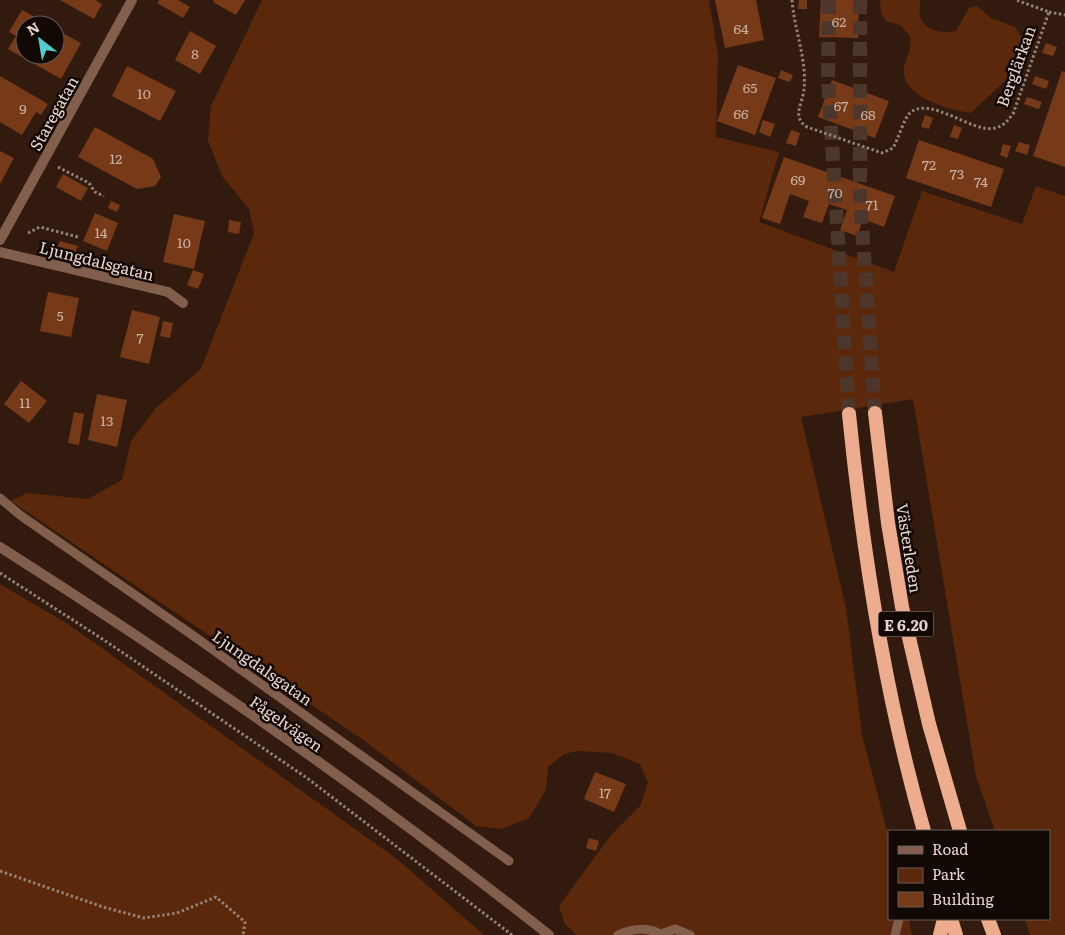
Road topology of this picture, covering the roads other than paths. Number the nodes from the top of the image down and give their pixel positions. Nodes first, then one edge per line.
1 (132, 0) edge
2 (0, 240) edge
3 (0, 252) edge
4 (184, 303) dead end
5 (875, 413) tunnel mouth
6 (849, 414) tunnel mouth
7 (0, 498) edge
8 (0, 547) edge
9 (924, 830) edge
10 (960, 830) edge
11 (510, 860) dead end
12 (899, 920) edge
13 (944, 920) edge
14 (951, 920) edge
15 (988, 920) edge
16 (661, 934) edge
17 (548, 935) edge
18 (618, 935) edge
19 (690, 935) edge
20 (895, 935) edge
21 (940, 935) edge
22 (956, 935) edge
23 (994, 935) edge

1 - 2 street, Staregatan
3 - 4 street, Ljungdalsgatan
5 - 10 highway, Västerleden / E 6.20
6 - 9 highway, E 6.20
7 - 11 lane, Ljungdalsgatan
8 - 17 street, Fågelvägen
12 - 20 lane
13 - 21 highway
14 - 22 highway
15 - 23 highway
16 - 18 lane
16 - 19 lane

